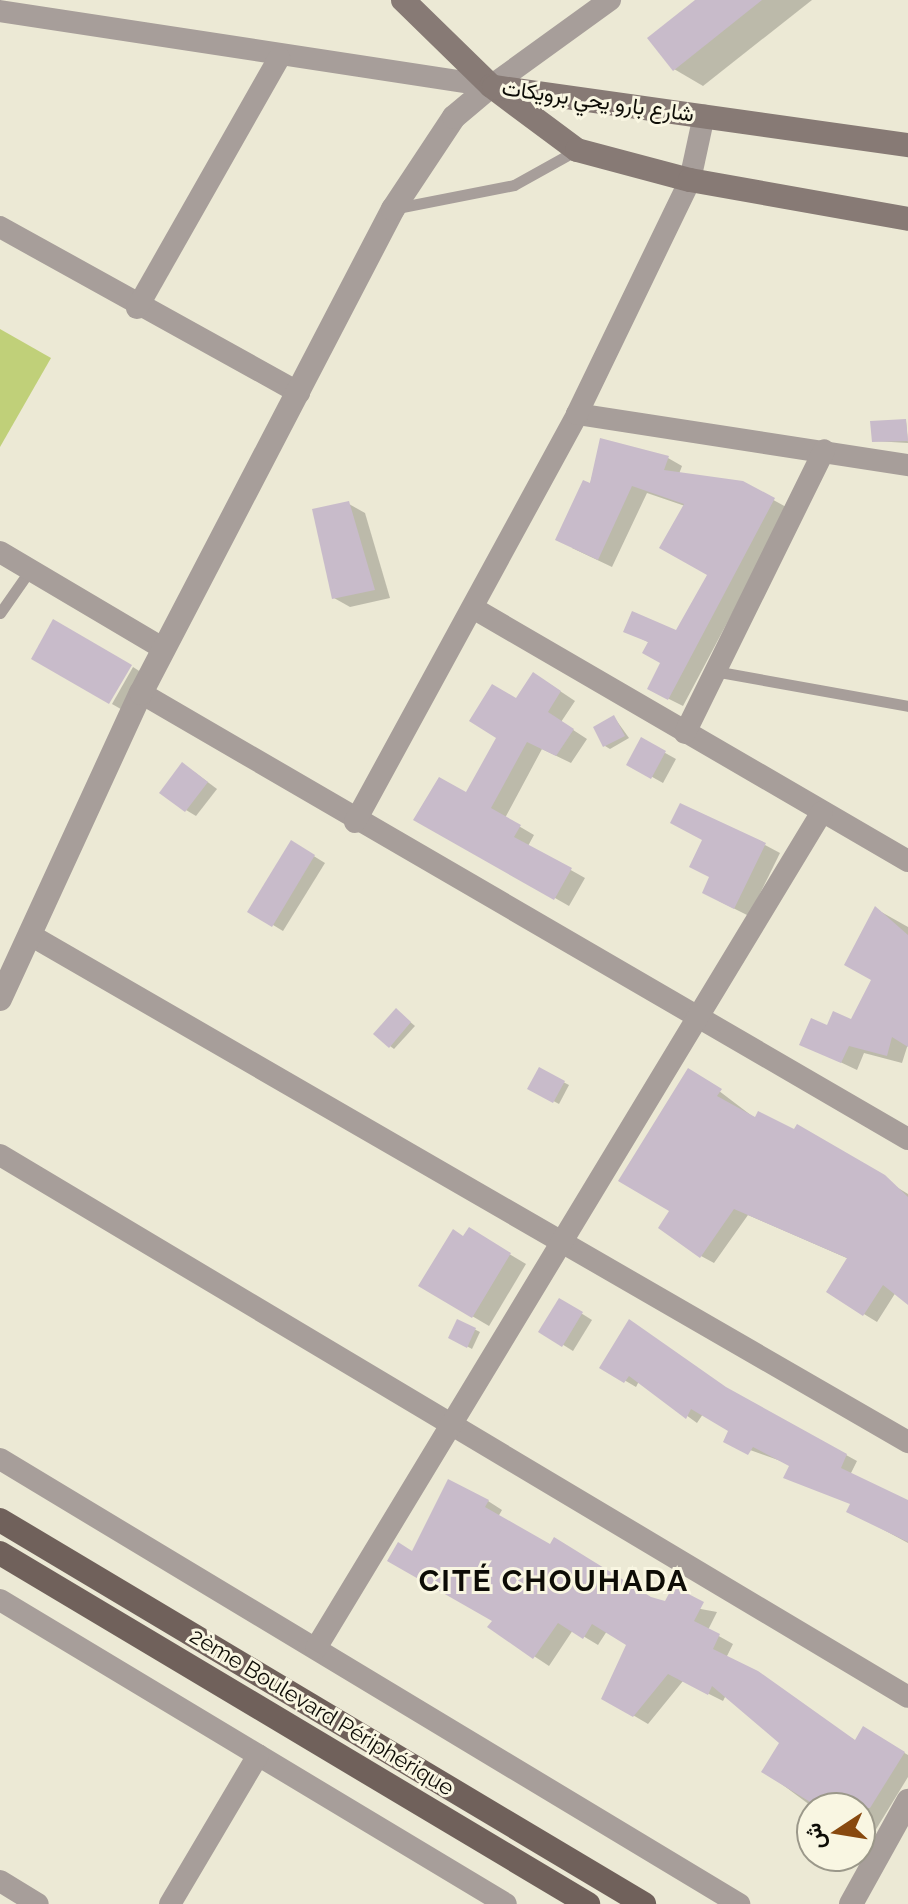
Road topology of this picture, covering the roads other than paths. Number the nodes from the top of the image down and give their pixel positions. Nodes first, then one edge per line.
1 (403, 0) edge
2 (610, 0) edge
3 (0, 11) edge
4 (279, 58) junction
5 (491, 86) junction
6 (704, 115) junction
7 (908, 145) edge
8 (577, 150) junction
9 (690, 180) junction
10 (393, 209) junction
11 (908, 219) edge
12 (0, 227) edge
13 (137, 308) junction
14 (299, 393) junction
15 (577, 414) junction
16 (824, 450) junction
17 (908, 465) edge
18 (0, 552) edge
19 (30, 570) junction
20 (473, 608) junction
21 (0, 613) edge
22 (164, 649) junction
23 (713, 671) junction
24 (141, 693) junction
25 (908, 706) edge
26 (685, 733) junction
27 (822, 812) junction
28 (355, 822) junction
29 (908, 861) edge
30 (32, 936) junction
31 (0, 999) edge
32 (695, 1017) junction
33 (908, 1139) edge
34 (0, 1155) edge
35 (565, 1239) junction
36 (448, 1425) junction
37 (908, 1442) edge
38 (0, 1459) edge
39 (0, 1520) edge
40 (0, 1553) edge
41 (0, 1600) edge
42 (316, 1648) junction
43 (908, 1697) edge
44 (258, 1755) junction
45 (908, 1801) edge
46 (0, 1881) edge
47 (38, 1904) edge
48 (170, 1904) edge
49 (506, 1904) edge
50 (588, 1904) edge
51 (644, 1904) edge
52 (739, 1904) edge
53 (851, 1904) edge

1 - 5 main road
2 - 5 street
3 - 4 street
4 - 5 street
4 - 13 street
5 - 6 main road, شارع بارو يحي برويكات
5 - 8 main road, شارع بارو يحي برويكات
5 - 10 street
6 - 7 main road, شارع بارو يحي برويكات
6 - 9 street
8 - 9 main road, شارع بارو يحي برويكات
8 - 10 lane
9 - 11 main road, شارع بارو يحي برويكات
9 - 15 street
10 - 14 street
12 - 13 street
13 - 14 street
14 - 22 street
15 - 16 street
15 - 20 street
16 - 17 street
16 - 23 street
18 - 19 street
19 - 21 lane
19 - 22 street
20 - 26 street
20 - 28 street
22 - 24 street
23 - 25 lane
23 - 26 street
24 - 28 street
24 - 30 street
26 - 27 street
27 - 29 street
27 - 32 street
28 - 32 street
30 - 31 street
30 - 35 street
32 - 33 street
32 - 35 street
34 - 36 street
35 - 36 street
35 - 37 street
36 - 42 street
36 - 43 street
38 - 42 street
39 - 51 main road, 2ème Boulevard Périphérique
40 - 50 main road, 2ème Boulevard Périphérique
41 - 44 street
42 - 52 street
44 - 48 street
44 - 49 street
45 - 53 street
46 - 47 street

